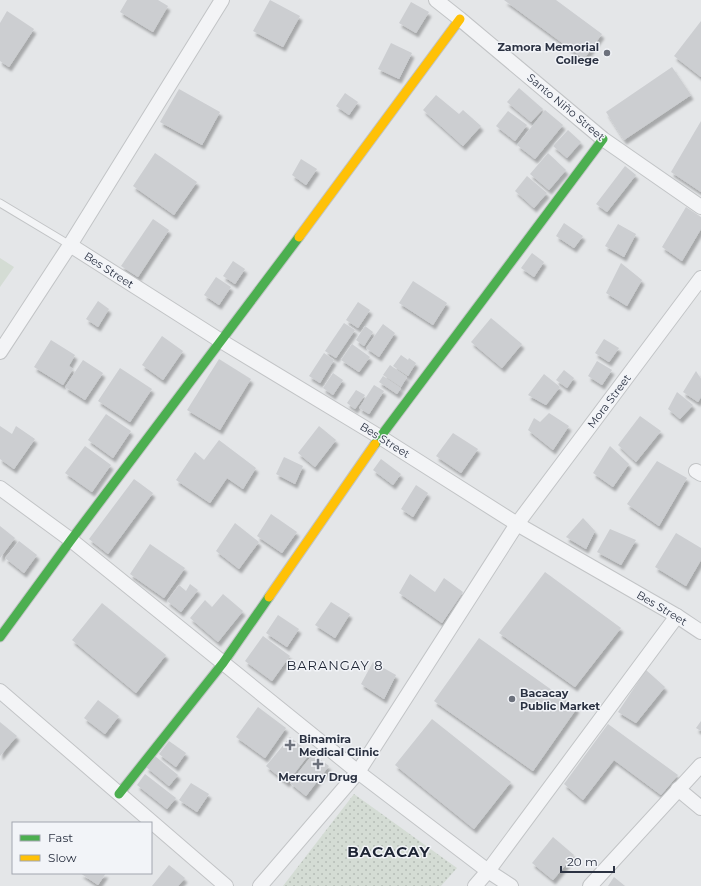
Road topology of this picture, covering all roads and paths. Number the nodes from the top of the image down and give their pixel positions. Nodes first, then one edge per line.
1 (222, 0) edge
2 (436, 0) edge
3 (460, 19) junction
4 (603, 140) junction
5 (0, 203) edge
6 (701, 207) edge
7 (70, 245) junction
8 (701, 278) edge
9 (220, 341) junction
10 (0, 352) edge
11 (380, 436) junction
12 (0, 488) edge
13 (517, 524) junction
14 (71, 540) junction
15 (677, 616) junction
16 (701, 632) edge
17 (0, 637) edge
18 (223, 663) junction
19 (0, 691) edge
20 (701, 765) edge
21 (358, 772) junction
22 (678, 789) junction
23 (119, 794) junction
24 (701, 808) edge
25 (152, 822) edge
26 (152, 822) edge
27 (488, 871) junction
28 (226, 886) edge
29 (260, 886) edge
30 (475, 886) edge
31 (511, 886) edge
32 (590, 886) edge

1 - 7 street
2 - 3 street, Santo Niño Street
3 - 4 street, Santo Niño Street
3 - 9 street
4 - 6 street, Santo Niño Street
4 - 11 street
5 - 7 lane
7 - 9 street, Bes Street
7 - 10 street
8 - 13 street, Mora Street
9 - 11 street, Bes Street
9 - 14 street
11 - 13 street, Bes Street
11 - 18 street
12 - 14 street
13 - 15 street, Bes Street
13 - 21 street, Mora Street
14 - 17 street
14 - 18 street
15 - 16 street, Bes Street
15 - 27 street
18 - 21 street
18 - 23 street
19 - 23 street
20 - 22 street
21 - 27 street
21 - 29 street, Mora Street
22 - 24 street
22 - 32 street
23 - 26 street
25 - 28 street
27 - 30 street
27 - 31 street

